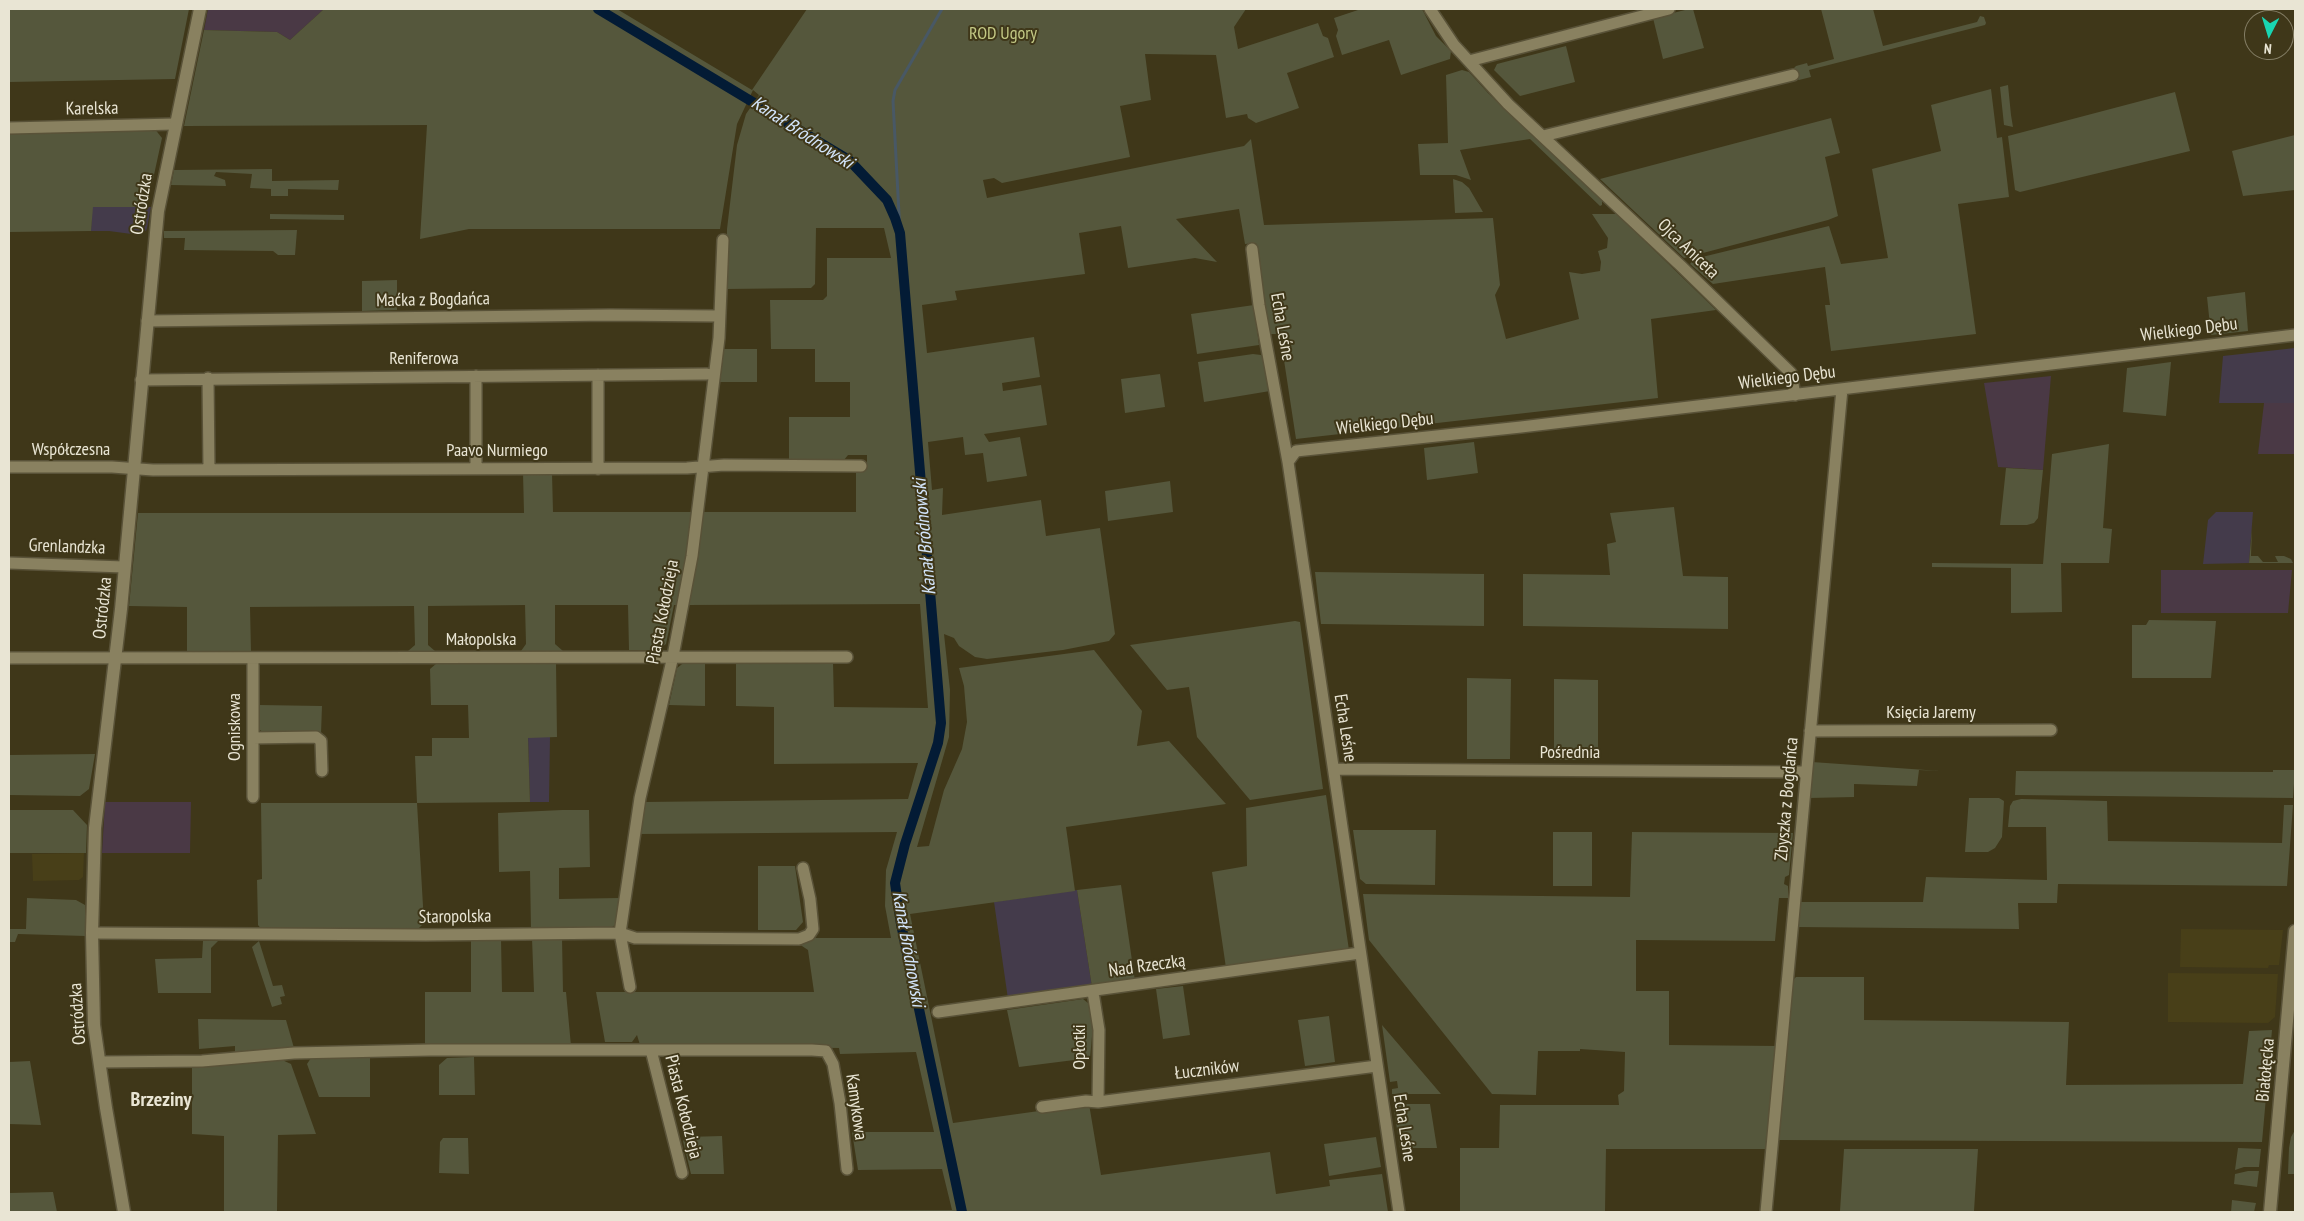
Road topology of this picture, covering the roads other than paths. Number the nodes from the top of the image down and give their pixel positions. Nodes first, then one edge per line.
1 (200, 9) edge
2 (1430, 9) edge
3 (1669, 9) edge
4 (1469, 61) junction
5 (1792, 75) dead end
6 (175, 124) junction
7 (9, 128) edge
8 (1543, 136) junction
9 (723, 240) dead end
10 (1252, 249) dead end
11 (719, 316) junction
12 (147, 321) junction
13 (2295, 335) edge
14 (706, 374) dead end
15 (598, 375) junction
16 (476, 376) junction
17 (208, 378) junction
18 (141, 380) junction
19 (1842, 390) junction
20 (1795, 395) junction
21 (1288, 462) junction
22 (704, 466) junction
23 (861, 466) dead end
24 (9, 467) edge
25 (476, 468) junction
26 (133, 469) junction
27 (209, 469) junction
28 (598, 469) junction
29 (9, 563) edge
30 (124, 567) junction
31 (673, 656) junction
32 (847, 657) dead end
33 (9, 658) edge
34 (115, 658) junction
35 (252, 658) junction
36 (2051, 730) dead end
37 (1810, 731) junction
38 (253, 738) junction
39 (1334, 769) junction
40 (322, 771) dead end
41 (1806, 772) junction
42 (253, 797) dead end
43 (803, 868) dead end
44 (2295, 931) edge
45 (92, 933) junction
46 (620, 933) junction
47 (1360, 953) junction
48 (630, 987) dead end
49 (1093, 992) junction
50 (938, 1012) dead end
51 (651, 1050) junction
52 (100, 1062) junction
53 (1377, 1066) junction
54 (1098, 1102) junction
55 (1042, 1107) dead end
56 (846, 1168) dead end
57 (682, 1173) dead end
58 (124, 1212) edge
59 (1399, 1212) edge
60 (1766, 1212) edge
61 (2270, 1212) edge

1 - 6 street, Ostródzka
2 - 4 street, Ojca Aniceta
3 - 4 street
4 - 8 street, Ojca Aniceta
5 - 8 street
6 - 7 street, Karelska
6 - 12 street, Ostródzka
8 - 20 street, Ojca Aniceta
9 - 11 street, Piasta Kołodzieja
10 - 21 street, Echa Leśne
11 - 12 street, Maćka z Bogdańca
11 - 22 street, Piasta Kołodzieja
12 - 18 street, Ostródzka
13 - 19 street, Wielkiego Dębu
14 - 15 street, Reniferowa
15 - 16 street, Reniferowa
15 - 28 street
16 - 17 street, Reniferowa
16 - 25 street
17 - 18 street, Reniferowa
17 - 27 street
18 - 26 street, Ostródzka
19 - 20 street, Wielkiego Dębu
19 - 37 street, Zbyszka z Bogdańca
20 - 21 street, Wielkiego Dębu
21 - 39 street, Echa Leśne
22 - 23 street, Paavo Nurmiego
22 - 28 street, Paavo Nurmiego
22 - 31 street, Piasta Kołodzieja
24 - 26 street, Współczesna
25 - 27 street, Paavo Nurmiego
25 - 28 street, Paavo Nurmiego
26 - 27 street, Paavo Nurmiego
26 - 30 street, Ostródzka
29 - 30 street, Grenlandzka
30 - 34 street, Ostródzka
31 - 32 street, Małopolska
31 - 35 street, Małopolska
31 - 46 street, Piasta Kołodzieja
33 - 34 street, Małopolska
34 - 35 street, Małopolska
34 - 45 street, Ostródzka
35 - 38 street, Ogniskowa
36 - 37 street, Księcia Jaremy
37 - 41 street, Zbyszka z Bogdańca
38 - 40 street
38 - 42 street, Ogniskowa
39 - 41 street, Pośrednia
39 - 47 street, Echa Leśne
41 - 60 street, Zbyszka z Bogdańca
43 - 46 street, Staropolska
44 - 61 street, Białołęcka
45 - 46 street, Staropolska
45 - 52 street, Ostródzka
46 - 48 street, Piasta Kołodzieja
47 - 49 street, Nad Rzeczką
47 - 53 street, Echa Leśne
49 - 50 street, Nad Rzeczką
49 - 54 street, Opłotki
51 - 52 street
51 - 56 street, Kamykowa
51 - 57 street, Piasta Kołodzieja
52 - 58 street, Ostródzka
53 - 54 street, Łuczników
53 - 59 street, Echa Leśne
54 - 55 street, Łuczników

